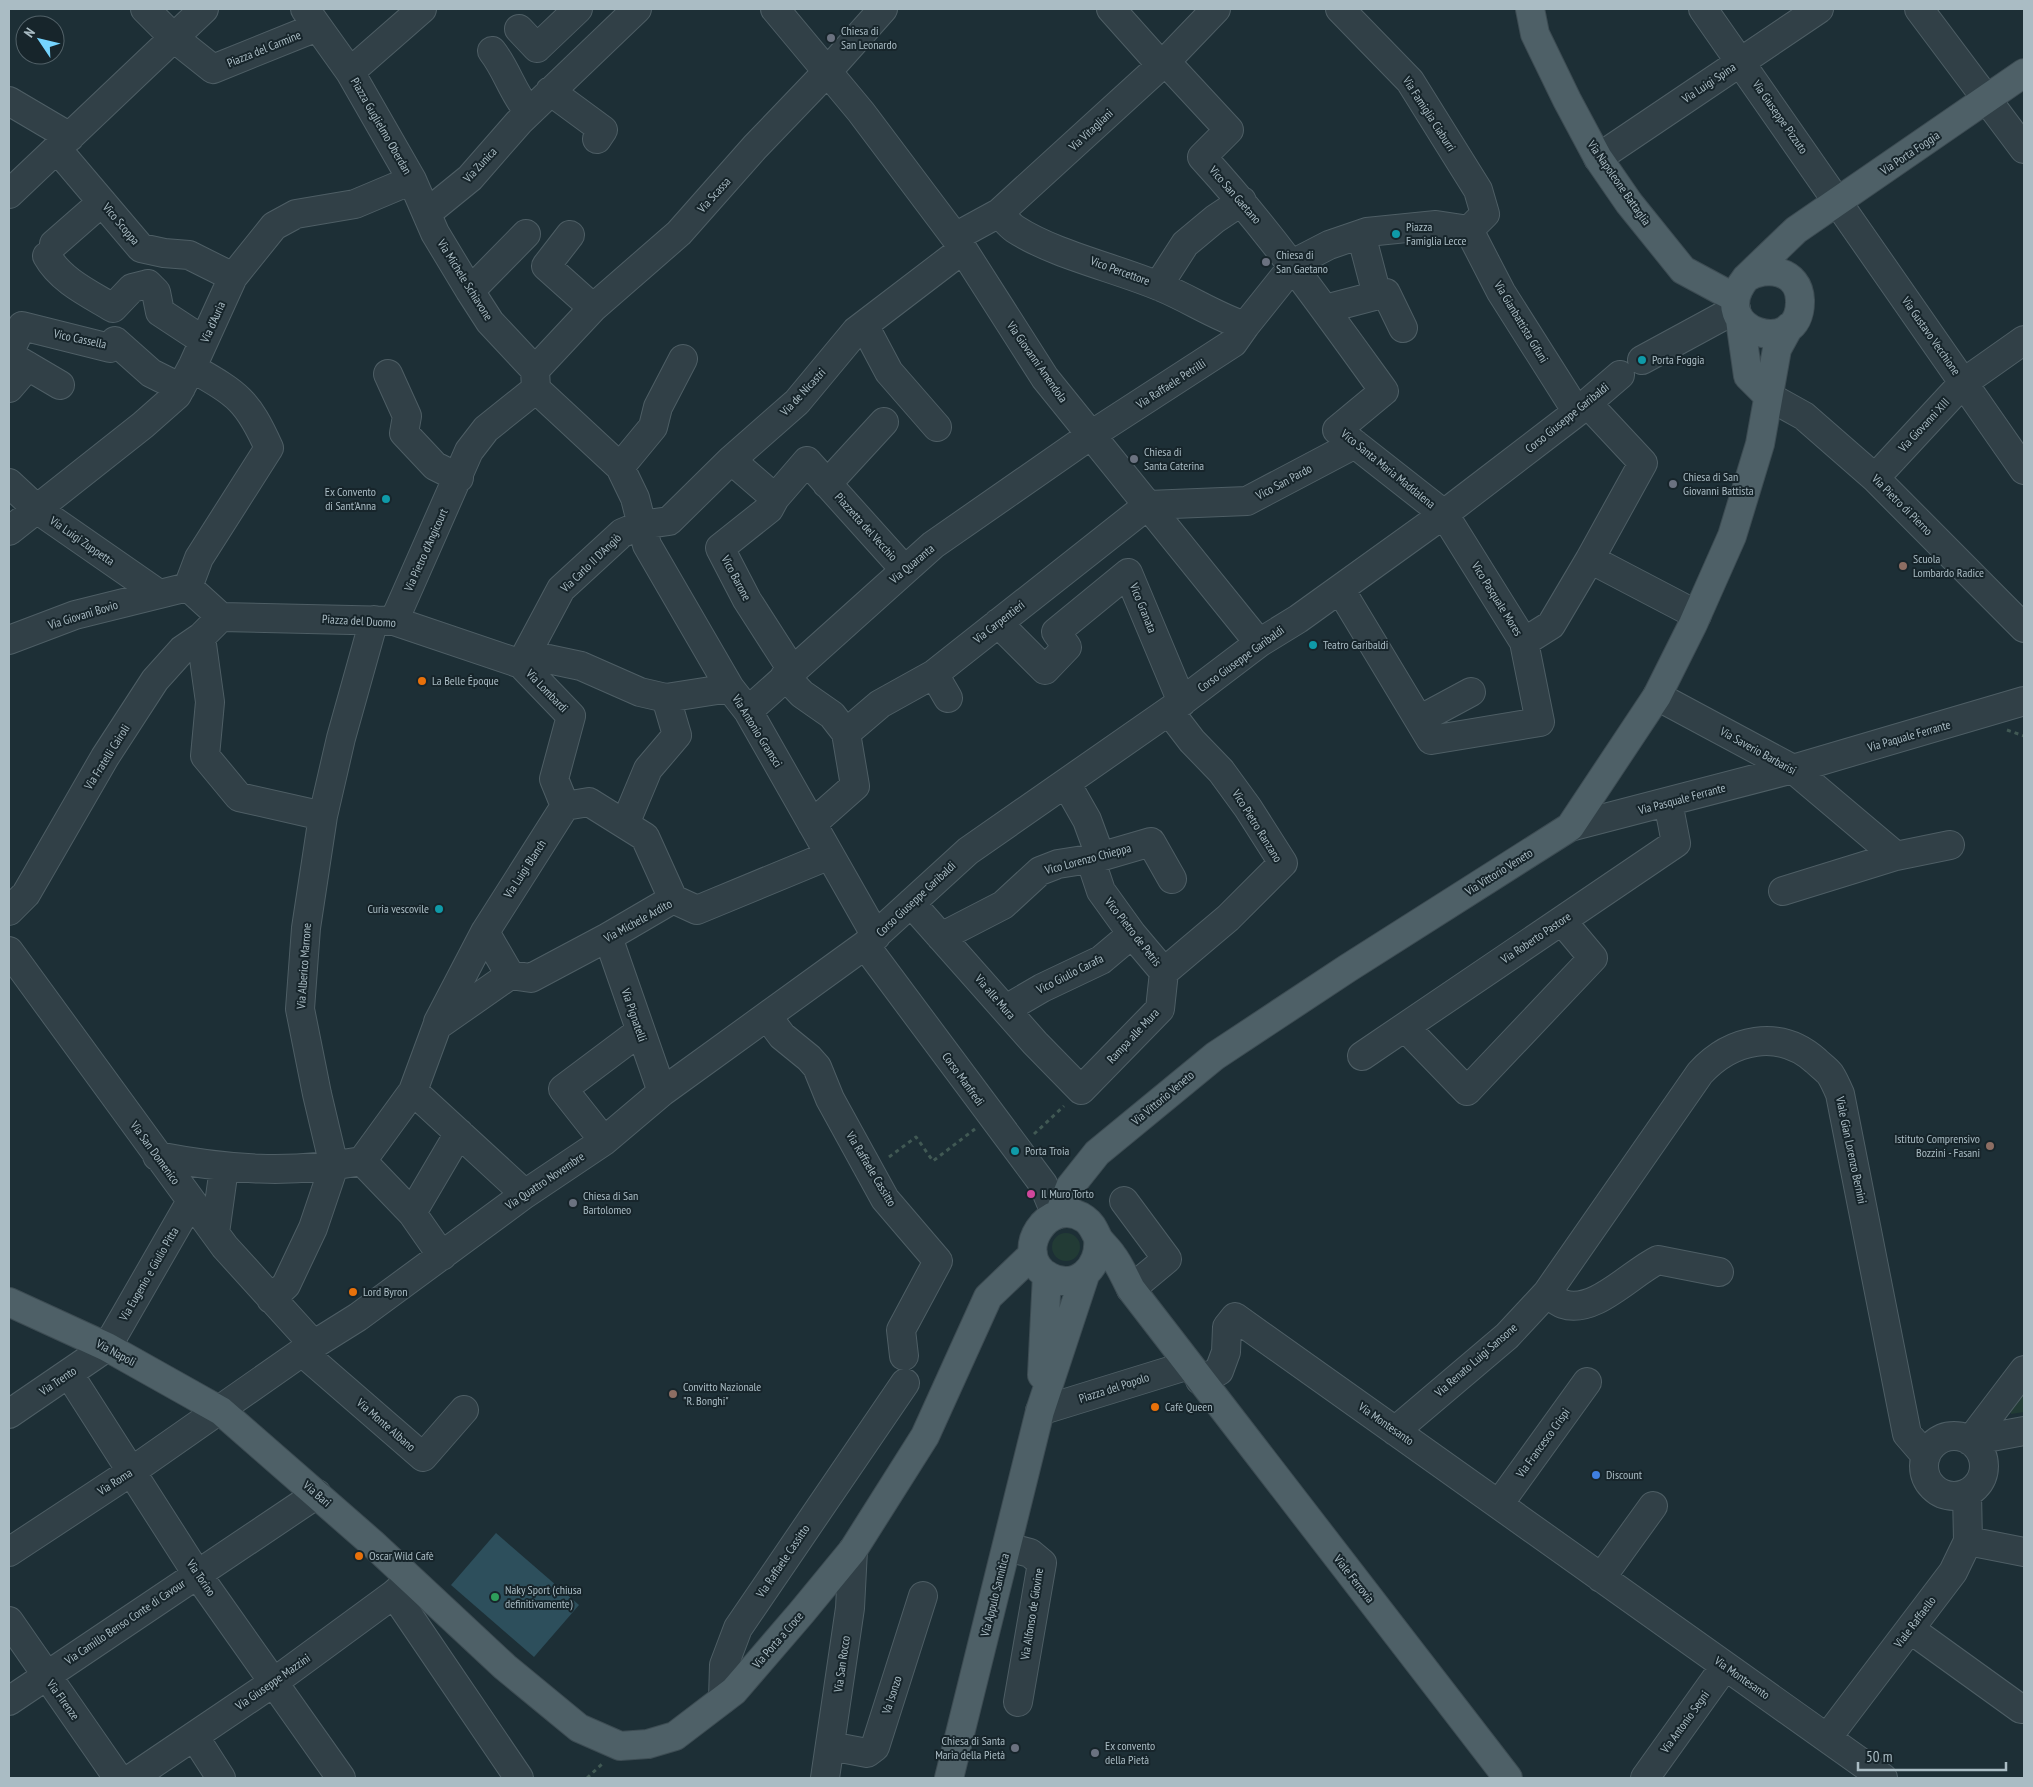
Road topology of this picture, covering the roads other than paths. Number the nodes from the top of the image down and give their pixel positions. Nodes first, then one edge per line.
1 (145, 9) edge
2 (204, 9) edge
3 (422, 9) edge
4 (578, 9) edge
5 (637, 9) edge
6 (775, 9) edge
7 (883, 9) edge
8 (1111, 9) edge
9 (1216, 9) edge
10 (1340, 9) edge
11 (1530, 9) edge
12 (1703, 9) edge
13 (1819, 9) edge
14 (1919, 9) edge
15 (311, 18) edge
16 (519, 29) dead end
17 (174, 38) junction
18 (605, 38) junction
19 (492, 51) dead end
20 (1741, 62) junction
21 (1163, 63) junction
22 (350, 72) junction
23 (826, 73) junction
24 (2024, 73) edge
25 (550, 91) junction
26 (1988, 100) junction
27 (9, 101) edge
28 (529, 112) junction
29 (597, 138) dead end
30 (64, 143) junction
31 (2024, 149) edge
32 (1598, 158) junction
33 (412, 180) junction
34 (9, 194) edge
35 (1242, 201) junction
36 (102, 202) junction
37 (1838, 202) junction
38 (426, 212) junction
39 (999, 213) junction
40 (1468, 230) junction
41 (1796, 230) junction
42 (526, 234) dead end
43 (1361, 234) junction
44 (570, 235) dead end
45 (958, 243) junction
46 (164, 253) junction
47 (1297, 263) junction
48 (233, 277) junction
49 (148, 284) junction
50 (1158, 286) junction
51 (470, 291) junction
52 (1799, 293) junction
53 (1377, 295) junction
54 (1739, 301) junction
55 (113, 308) junction
56 (593, 308) junction
57 (1325, 309) junction
58 (864, 325) junction
59 (1244, 326) junction
60 (1789, 327) junction
61 (1403, 328) dead end
62 (2024, 340) edge
63 (115, 341) junction
64 (204, 341) junction
65 (15, 358) edge
66 (682, 359) dead end
67 (1642, 360) dead end
68 (388, 374) dead end
69 (1620, 375) dead end
70 (186, 378) junction
71 (535, 380) junction
72 (1963, 383) junction
73 (60, 385) dead end
74 (9, 388) edge
75 (1768, 396) junction
76 (1582, 407) junction
77 (884, 422) dead end
78 (937, 427) dead end
79 (1091, 435) junction
80 (1355, 444) junction
81 (732, 460) junction
82 (1643, 464) joint
83 (620, 467) junction
84 (2024, 470) edge
85 (459, 478) junction
86 (1875, 478) junction
87 (9, 483) edge
88 (834, 493) junction
89 (775, 498) junction
90 (1148, 505) junction
91 (38, 510) junction
92 (1444, 514) junction
93 (641, 525) junction
94 (9, 530) edge
95 (1590, 559) junction
96 (904, 570) junction
97 (188, 588) junction
98 (1340, 589) junction
99 (159, 594) junction
100 (1025, 602) junction
101 (1697, 614) junction
102 (221, 617) junction
103 (384, 620) junction
104 (998, 623) junction
105 (2024, 628) edge
106 (1056, 632) junction
107 (201, 637) junction
108 (9, 640) edge
109 (1524, 642) junction
110 (1259, 643) junction
111 (521, 664) junction
112 (788, 673) junction
113 (934, 674) junction
114 (730, 688) junction
115 (1471, 692) dead end
116 (1657, 696) junction
117 (666, 698) junction
118 (948, 698) dead end
119 (2024, 701) edge
120 (1175, 706) junction
121 (748, 711) junction
122 (1419, 720) junction
123 (846, 733) junction
124 (1793, 769) junction
125 (1066, 783) junction
126 (1668, 802) junction
127 (565, 806) junction
128 (323, 816) junction
129 (625, 824) junction
130 (812, 824) junction
131 (1570, 827) junction
132 (1950, 844) dead end
133 (830, 855) junction
134 (1896, 856) junction
135 (1096, 858) junction
136 (1172, 879) dead end
137 (1783, 891) dead end
138 (673, 898) junction
139 (912, 903) junction
140 (9, 911) edge
141 (1562, 921) junction
142 (485, 932) junction
143 (1132, 934) junction
144 (941, 936) junction
145 (608, 937) junction
146 (870, 940) junction
147 (9, 951) edge
148 (1164, 972) junction
149 (521, 976) junction
150 (1006, 1009) junction
151 (766, 1016) junction
152 (437, 1026) junction
153 (1406, 1027) junction
154 (640, 1032) junction
155 (1362, 1056) dead end
156 (1081, 1090) joint
157 (414, 1091) junction
158 (662, 1092) junction
159 (459, 1133) junction
160 (604, 1141) junction
161 (157, 1156) junction
162 (362, 1161) junction
163 (334, 1166) junction
164 (224, 1168) junction
165 (525, 1194) junction
166 (191, 1201) junction
167 (1124, 1201) dead end
168 (412, 1212) junction
169 (1057, 1214) junction
170 (215, 1233) junction
171 (1098, 1239) junction
172 (442, 1256) junction
173 (1040, 1264) junction
174 (1719, 1272) dead end
175 (1085, 1275) junction
176 (1131, 1289) junction
177 (1547, 1293) junction
178 (271, 1299) junction
179 (9, 1302) edge
180 (107, 1348) junction
181 (308, 1349) junction
182 (904, 1356) dead end
183 (2024, 1370) edge
184 (1194, 1372) junction
185 (68, 1374) junction
186 (1587, 1382) dead end
187 (905, 1383) dead end
188 (464, 1410) dead end
189 (221, 1411) junction
190 (1040, 1412) junction
191 (9, 1414) edge
192 (1395, 1431) junction
193 (2024, 1431) edge
194 (1970, 1441) junction
195 (1926, 1456) junction
196 (132, 1471) junction
197 (1967, 1493) junction
198 (317, 1494) junction
199 (1499, 1504) junction
200 (1653, 1506) dead end
201 (1968, 1541) junction
202 (1007, 1547) junction
203 (853, 1550) junction
204 (9, 1552) edge
205 (2022, 1552) edge
206 (197, 1574) junction
207 (1600, 1578) junction
208 (402, 1587) junction
209 (923, 1596) dead end
210 (9, 1621) edge
211 (1910, 1629) junction
212 (1725, 1666) junction
213 (45, 1676) junction
214 (274, 1682) junction
215 (723, 1699) junction
216 (9, 1701) edge
217 (1018, 1702) dead end
218 (2024, 1708) edge
219 (194, 1736) junction
220 (1827, 1738) junction
221 (830, 1746) junction
222 (1853, 1770) edge
223 (118, 1778) edge
224 (132, 1778) edge
225 (222, 1778) edge
226 (341, 1778) edge
227 (519, 1778) edge
228 (825, 1778) edge
229 (949, 1778) edge
230 (1508, 1778) edge
231 (1645, 1778) edge
232 (1882, 1778) edge

1 - 17 street
2 - 17 street
3 - 22 street
4 - 16 street
4 - 18 street
5 - 18 street, Via Zunica
6 - 23 street, Via Giovanni Amendola
7 - 23 street, Via Scassa
8 - 21 street
9 - 21 street, Via Vitagliani
10 - 40 street, Via Famiglia Ciaburri
11 - 32 main road, Via Napoleone Battaglia
12 - 20 street, Via Giuseppe Pizzuto
13 - 20 street, Via Luigi Spina
14 - 26 street
15 - 17 street, Piazza del Carmine
15 - 22 street, Piazza del Carmine
17 - 30 street
18 - 25 street, Via Zunica
19 - 28 street
20 - 32 street, Via Luigi Spina
20 - 37 street, Via Giuseppe Pizzuto
21 - 35 street, Vico San Gaetano
21 - 39 street, Via Vitagliani
22 - 33 street, Piazza Guglielmo Oberdan
23 - 45 street, Via Giovanni Amendola
23 - 56 street, Via Scassa
24 - 26 main road, Via Porta Foggia
25 - 28 street, Via Zunica
25 - 29 street
26 - 31 street
26 - 37 main road, Via Porta Foggia
27 - 30 street, Vico Scoppa
28 - 38 street, Via Zunica
30 - 34 street
30 - 36 street, Vico Scoppa
32 - 54 main road, Via Napoleone Battaglia
33 - 38 street, Via Michele Schiavone
33 - 48 street, Via d'Auria
35 - 47 street, Vico San Gaetano
35 - 50 street
36 - 46 street, Vico Scoppa
36 - 55 street
37 - 41 main road, Via Porta Foggia
37 - 72 street, Via Gustavo Vecchione
38 - 51 street, Via Michele Schiavone
39 - 45 street, Via Vitagliani
39 - 50 street, Vico Percettore
40 - 43 street
40 - 76 street, Via Gianbattista Gifuni
41 - 52 main road
41 - 54 main road, Via Porta Foggia
42 - 51 street
43 - 47 street
43 - 53 street
44 - 56 street
45 - 58 street, Via de Nicastri
45 - 79 street, Via Giovanni Amendola
46 - 48 street, Vico Scoppa
46 - 49 street
47 - 57 street, Vico Santa Maria Maddalena
47 - 59 street, Via Raffaele Petrilli
48 - 64 street, Via d'Auria
49 - 55 street
49 - 64 street
50 - 59 street, Vico Percettore
51 - 71 street, Via Michele Schiavone
52 - 54 main road
52 - 60 main road
53 - 57 street
53 - 61 street
54 - 60 main road
54 - 67 street
54 - 75 main road
55 - 63 street
56 - 71 street, Via Scassa
57 - 80 street, Vico Santa Maria Maddalena
58 - 78 street
58 - 81 street, Via de Nicastri
59 - 79 street, Via Raffaele Petrilli
60 - 75 main road, Via Vittorio Veneto
62 - 72 street, Via Giovanni XIII
63 - 65 street, Vico Cassella
63 - 70 street, Vico Cassella
64 - 70 street, Via d'Auria
65 - 73 street
65 - 74 street, Vico Cassella
66 - 83 street
68 - 85 street
69 - 76 street, Corso Giuseppe Garibaldi
70 - 91 street, Via d'Auria
70 - 97 street, Vico Cassella
71 - 83 street, Via Michele Schiavone
71 - 85 street, Via Pietro d'Angicourt
72 - 84 street, Via Gustavo Vecchione
72 - 86 street, Via Giovanni XIII
75 - 86 street, Via Pietro di Pierno
75 - 101 main road, Via Vittorio Veneto
76 - 82 street, Via Gianbattista Gifuni
76 - 92 street, Corso Giuseppe Garibaldi
77 - 88 street, Piazzetta del Vecchio
79 - 90 street, Via Giovanni Amendola
79 - 96 street, Via Quaranta
80 - 90 street, Vico San Pardo
80 - 92 street, Vico Santa Maria Maddalena
81 - 89 street
81 - 93 street, Via de Nicastri
82 - 95 street, Vico Pasquale Mores
83 - 93 street, Via Antonio Gramsci
85 - 103 street, Via Pietro d'Angicourt
86 - 105 street, Via Pietro di Pierno
87 - 91 street, Via Luigi Zuppetta
88 - 89 street, Piazzetta del Vecchio
88 - 96 street, Piazzetta del Vecchio
89 - 112 street, Vico Barone
90 - 100 street, Via Carpentieri
90 - 110 street, Via Giovanni Amendola
91 - 94 street, Via d'Auria
91 - 99 street, Via Luigi Zuppetta
92 - 98 street, Corso Giuseppe Garibaldi
92 - 109 street, Vico Pasquale Mores
93 - 111 street, Via Carlo II D'Angiò
93 - 114 street, Via Antonio Gramsci
95 - 101 street
95 - 109 street, Vico Pasquale Mores
96 - 112 street, Via Quaranta
97 - 99 street, Via Giovani Bovio
97 - 102 street
98 - 110 street, Corso Giuseppe Garibaldi
98 - 122 street
99 - 108 street, Via Giovani Bovio
100 - 104 street, Via Carpentieri
100 - 106 street
101 - 116 main road, Via Vittorio Veneto
102 - 103 street, Piazza del Duomo
102 - 107 street, Via Fratelli Cairoli
103 - 111 street, Piazza del Duomo
103 - 128 street, Via Alberico Marrone
104 - 106 street
104 - 113 street, Via Carpentieri
106 - 120 street, Vico Granata
107 - 128 street
107 - 140 street, Via Fratelli Cairoli
109 - 122 street
110 - 120 street, Corso Giuseppe Garibaldi
111 - 117 street
111 - 127 street, Via Lombardi
112 - 121 street, Via Quaranta
112 - 123 street
113 - 118 street
113 - 123 street, Via Carpentieri
114 - 117 street
114 - 121 street, Via Antonio Gramsci
115 - 122 street
116 - 124 street, Via Saverio Barbarisi
116 - 131 main road, Via Vittorio Veneto
117 - 129 street
119 - 124 street, Via Paquale Ferrante
120 - 125 street, Corso Giuseppe Garibaldi
120 - 148 street, Vico Pietro Ranzano
121 - 130 street, Via Antonio Gramsci
123 - 130 street
124 - 126 street, Via Pasquale Ferrante
124 - 134 street, Via Saverio Barbarisi
125 - 135 street, Vico Pietro de Petris
125 - 139 street, Corso Giuseppe Garibaldi
126 - 131 street, Via Pasquale Ferrante
126 - 141 street, Via Roberto Pastore
127 - 129 street
127 - 142 street, Via Luigi Blanch
128 - 163 street, Via Alberico Marrone
129 - 138 street
130 - 133 street, Via Antonio Gramsci
131 - 169 main road, Via Vittorio Veneto
132 - 134 street
133 - 138 street, Via Michele Ardito
133 - 146 street, Via Antonio Gramsci
134 - 137 street
135 - 136 street, Vico Lorenzo Chieppa
135 - 143 street, Vico Pietro de Petris
135 - 144 street, Vico Lorenzo Chieppa
138 - 145 street, Via Michele Ardito
139 - 144 street, Via alle Mura
139 - 146 street, Corso Giuseppe Garibaldi
141 - 153 street, Via Roberto Pastore
141 - 153 street
142 - 149 street
142 - 152 street, Via Luigi Blanch
143 - 148 street, Vico Pietro de Petris
143 - 150 street, Vico Giulio Carafa
144 - 150 street, Via alle Mura
145 - 149 street, Via Michele Ardito
145 - 154 street, Via Pignatelli
146 - 151 street, Via Quattro Novembre
146 - 169 street, Corso Manfredi
147 - 161 street, Via San Domenico
148 - 156 street, Rampa alle Mura
149 - 152 street, Via Michele Ardito
150 - 156 street, Via alle Mura
151 - 158 street, Via Quattro Novembre
151 - 182 street, Via Raffaele Cassitto
152 - 157 street, Via Luigi Blanch
153 - 155 street, Via Roberto Pastore
154 - 158 street, Via Pignatelli
154 - 160 street
157 - 159 street
157 - 162 street, Via Luigi Blanch
158 - 160 street, Via Quattro Novembre
159 - 165 street
159 - 168 street
160 - 165 street, Via Quattro Novembre
161 - 164 street
161 - 166 street, Via San Domenico
162 - 163 street
162 - 168 street
163 - 164 street
163 - 178 street
164 - 170 street
165 - 172 street, Via Quattro Novembre
166 - 170 street, Via San Domenico
166 - 180 street, Via Eugenio e Giulio Pitta
167 - 176 street
168 - 172 street
169 - 171 main road
169 - 173 main road
170 - 178 street, Via San Domenico
171 - 175 main road
171 - 176 main road
172 - 181 street, Via Quattro Novembre
173 - 175 main road
173 - 190 main road, Via Appulo Sannitica
173 - 203 main road, Via Porta a Croce
174 - 177 street
175 - 176 main road
175 - 190 main road, Via Appulo Sannitica
176 - 184 main road
177 - 192 street, Via Renato Luigi Sansone
177 - 195 street, Viale Gian Lorenzo Bernini
178 - 181 street, Via San Domenico
179 - 180 main road, Via Napoli
180 - 185 street, Via Trento
180 - 189 main road, Via Napoli
181 - 188 street, Via Monte Albano
181 - 189 street, Via Quattro Novembre
183 - 194 street
184 - 190 street, Piazza del Popolo
184 - 192 street, Via Montesanto
184 - 230 main road, Viale Ferrovia
185 - 191 street, Via Trento
185 - 196 street, Via Torino
186 - 199 street, Via Francesco Crispi
187 - 215 street, Via Raffaele Cassitto
189 - 196 street, Via Roma
189 - 198 main road, Via Bari
190 - 202 main road, Via Appulo Sannitica
192 - 199 street, Via Montesanto
193 - 194 street
194 - 195 street
194 - 197 street
195 - 197 street
196 - 204 street, Via Roma
196 - 206 street, Via Torino
197 - 201 street, Viale Raffaello
198 - 206 street, Via Camillo Benso Conte di Cavour
198 - 208 main road, Via Bari
199 - 207 street, Via Montesanto
200 - 207 street
201 - 205 street
201 - 211 street, Viale Raffaello
202 - 217 street, Via Alfonso de Giovine
202 - 229 main road, Via Appulo Sannitica
203 - 215 main road, Via Porta a Croce
203 - 221 street, Via San Rocco
206 - 213 street, Via Camillo Benso Conte di Cavour
206 - 214 street, Via Torino
207 - 212 street, Via Montesanto
208 - 214 street, Via Giuseppe Mazzini
208 - 215 main road, Via Porta a Croce
208 - 227 street, Via Bari
209 - 221 street, Va Isonzo
210 - 213 street, Via FIrenze
211 - 218 street
211 - 220 street, Viale Raffaello
212 - 220 street, Via Montesanto
212 - 231 street, Via Antonio Segni
213 - 216 street, Via Camillo Benso Conte di Cavour
213 - 223 street, Via FIrenze
214 - 219 street, Via Giuseppe Mazzini
214 - 226 street, Via Torino
219 - 224 street, Via Giuseppe Mazzini
219 - 225 street
220 - 222 street, Via Montesanto
221 - 228 street, Via San Rocco
222 - 232 street, Via Montesanto

